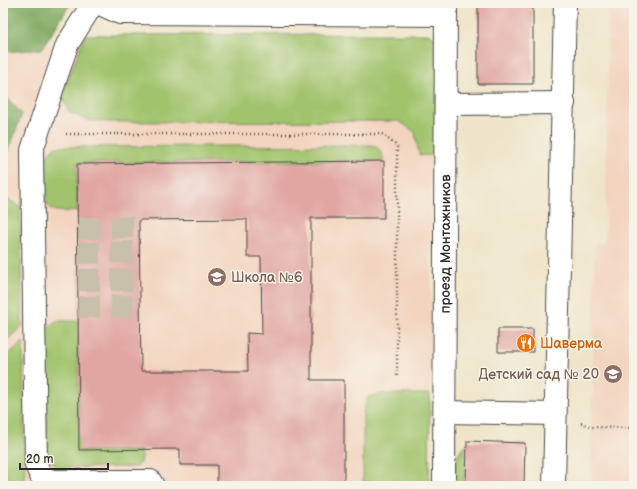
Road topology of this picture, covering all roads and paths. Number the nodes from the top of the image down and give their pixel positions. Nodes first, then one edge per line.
1 (93, 3) edge
2 (98, 3) edge
3 (565, 3) edge
4 (446, 9) edge
5 (564, 103) junction
6 (446, 104) junction
7 (37, 134) junction
8 (397, 376) dead end
9 (445, 412) junction
10 (556, 414) junction
11 (634, 428) edge
12 (153, 486) edge
13 (444, 486) edge
14 (554, 486) edge

1 - 7 street
2 - 4 street
3 - 5 street
4 - 6 street, проезд Монтажников
5 - 6 street
5 - 10 street
6 - 9 street, проезд Монтажников
7 - 8 path
7 - 12 street
9 - 10 street
9 - 13 street, проезд Монтажников
10 - 11 path
10 - 14 street

